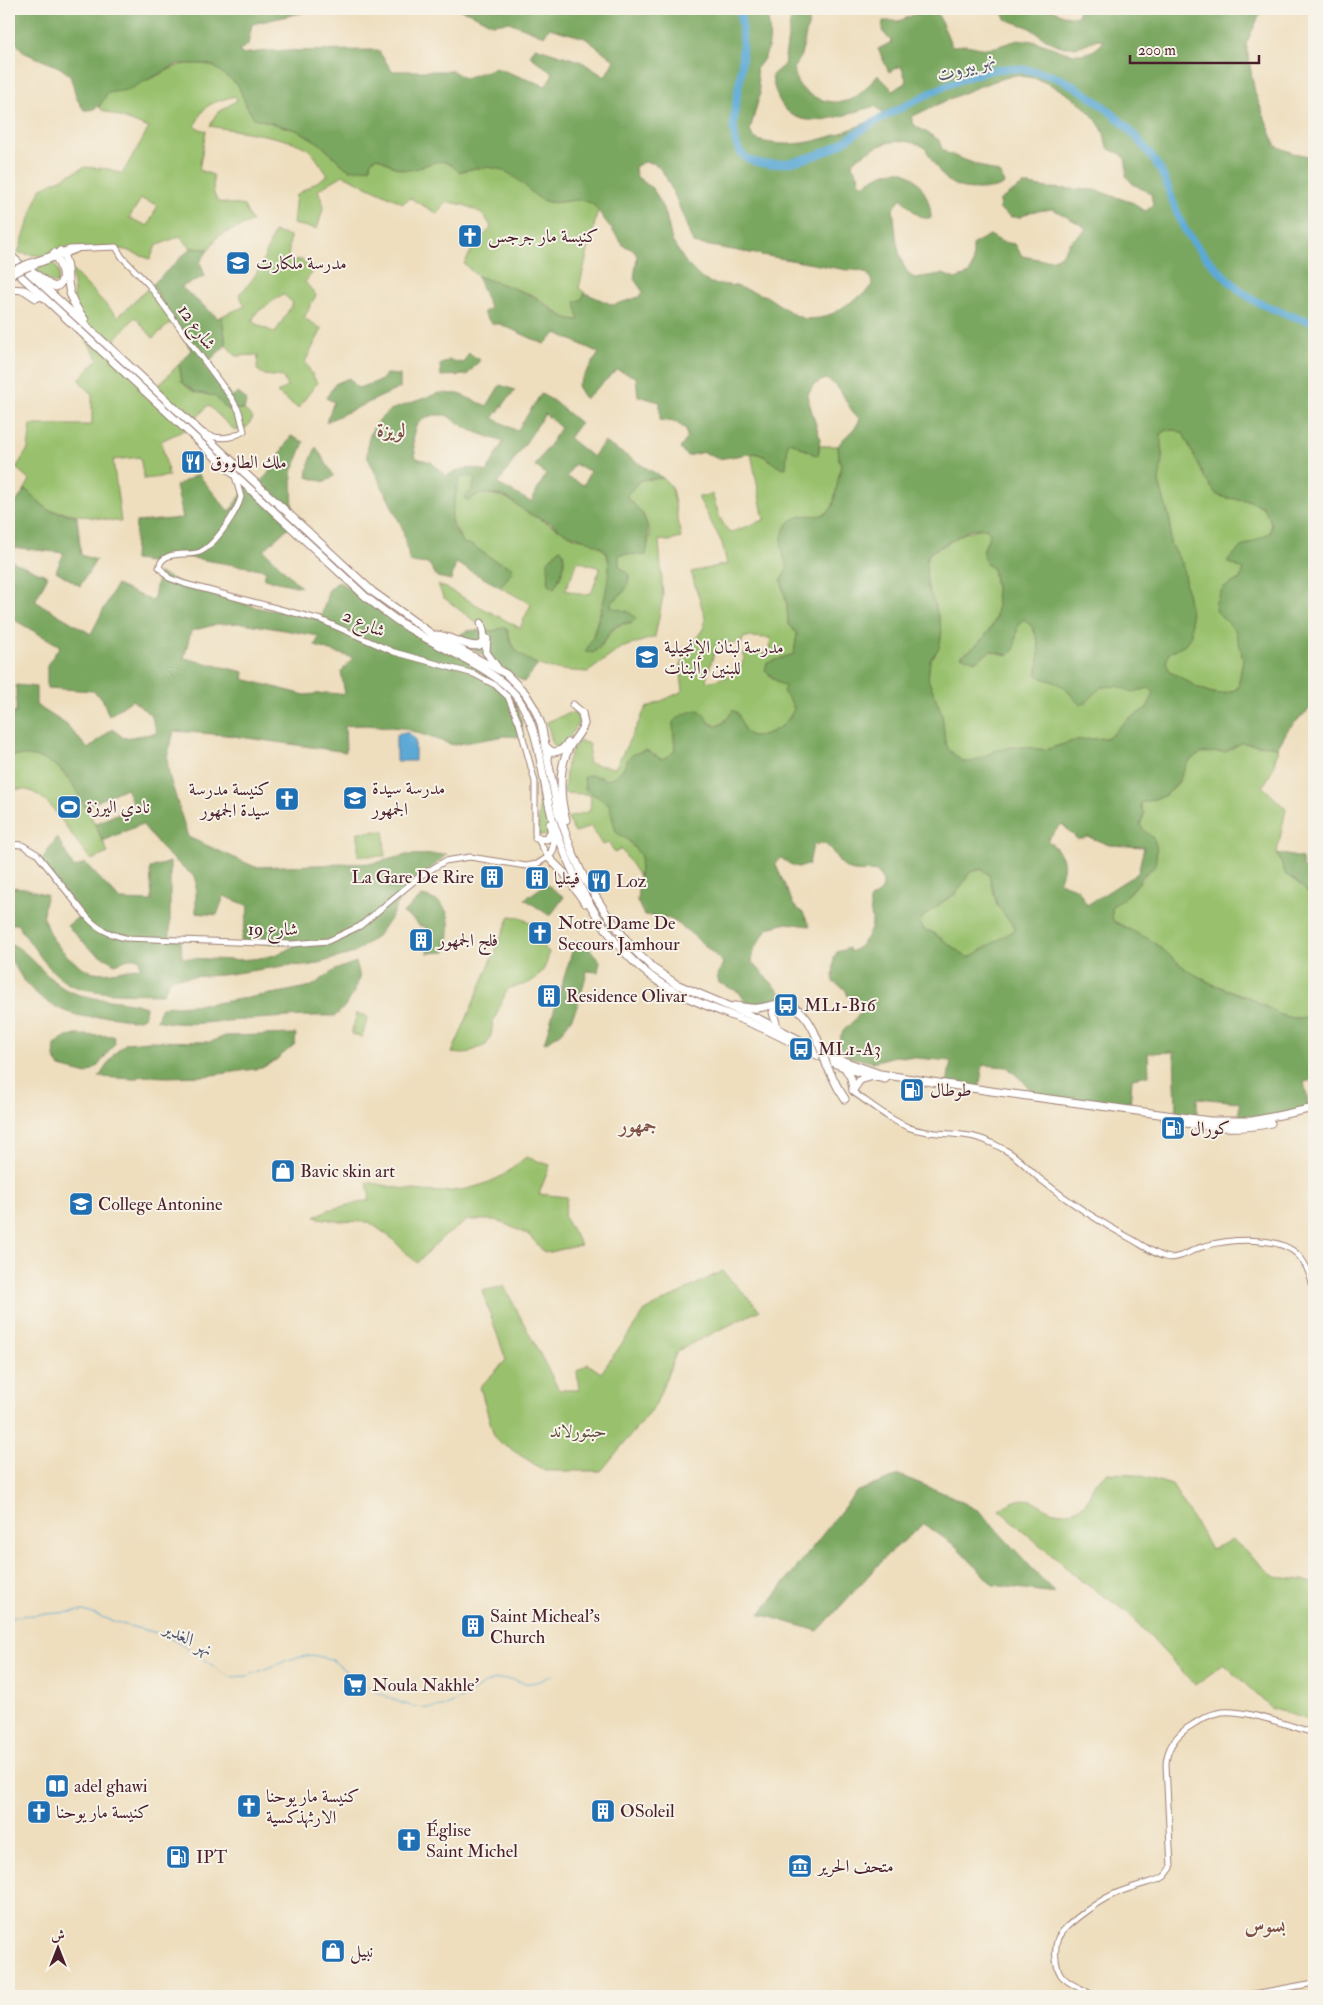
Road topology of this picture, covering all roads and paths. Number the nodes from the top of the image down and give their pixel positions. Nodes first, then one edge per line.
1 (9, 254) edge
2 (58, 254) junction
3 (10, 270) edge
4 (9, 287) edge
5 (42, 296) junction
6 (88, 328) junction
7 (198, 429) junction
8 (235, 476) junction
9 (250, 490) junction
10 (241, 496) junction
11 (433, 635) junction
12 (499, 670) junction
13 (545, 746) junction
14 (552, 752) junction
15 (562, 769) junction
16 (547, 799) junction
17 (551, 829) junction
18 (536, 838) junction
19 (9, 844) edge
20 (574, 854) junction
21 (548, 856) junction
22 (592, 910) junction
23 (779, 1004) junction
24 (729, 1007) junction
25 (777, 1027) junction
26 (845, 1068) junction
27 (875, 1078) junction
28 (853, 1092) dead end
29 (845, 1099) dead end
30 (1314, 1110) edge
31 (1314, 1291) edge
32 (1314, 1733) edge
33 (1314, 1983) edge
34 (1093, 1996) edge
35 (1243, 1996) edge

1 - 2 highway
1 - 6 highway
2 - 3 main road, bridge
2 - 6 highway
2 - 7 main road, شارع 12
3 - 4 highway
3 - 5 highway
4 - 5 highway
5 - 8 highway
6 - 7 highway
7 - 11 highway
8 - 9 highway
8 - 10 main road
9 - 10 main road
9 - 16 highway
10 - 18 main road, شارع 2
11 - 12 highway
11 - 12 highway
12 - 13 highway
13 - 14 highway
13 - 20 highway
14 - 15 highway
14 - 15 highway
15 - 20 highway
16 - 17 highway
16 - 22 highway
17 - 18 highway
17 - 21 highway
18 - 21 main road
19 - 21 main road, شارع 19
20 - 24 highway
21 - 22 highway
22 - 26 highway
23 - 24 highway
23 - 25 highway
23 - 29 highway, bridge
24 - 25 highway
25 - 30 highway
26 - 27 highway
26 - 27 highway
27 - 30 highway
28 - 31 main road
32 - 34 main road
33 - 35 main road

